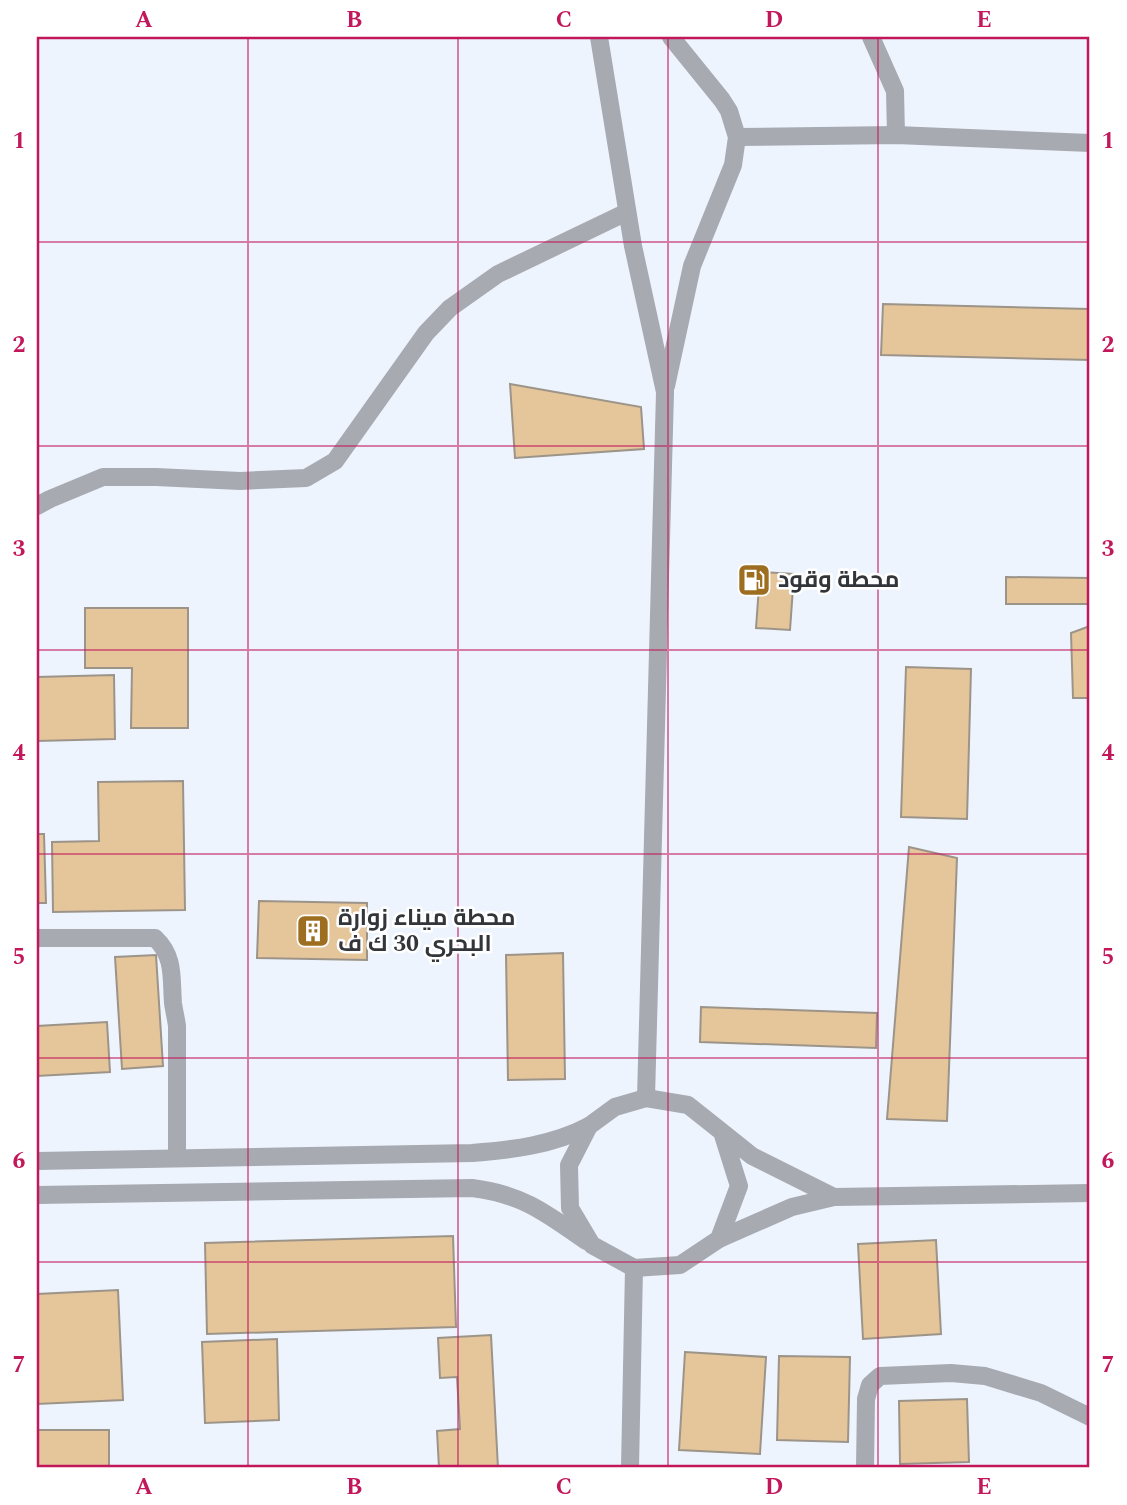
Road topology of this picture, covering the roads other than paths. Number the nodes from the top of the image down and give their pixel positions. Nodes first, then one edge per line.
1 (599, 37) edge
2 (671, 37) edge
3 (871, 37) edge
4 (896, 135) junction
5 (737, 137) junction
6 (1090, 143) edge
7 (627, 212) junction
8 (665, 392) junction
9 (37, 506) edge
10 (37, 938) edge
11 (646, 1098) junction
12 (589, 1126) junction
13 (722, 1132) junction
14 (177, 1158) junction
15 (37, 1161) edge
16 (1090, 1193) edge
17 (37, 1195) edge
18 (834, 1197) junction
19 (719, 1239) junction
20 (592, 1245) junction
21 (634, 1268) junction
22 (1090, 1417) edge
23 (630, 1468) edge
24 (865, 1468) edge

1 - 7 street
2 - 5 street
3 - 4 street
4 - 5 street
4 - 6 street
5 - 8 street
7 - 8 street
7 - 9 street
8 - 11 street
10 - 14 street
11 - 12 street
11 - 13 street
12 - 14 street
12 - 20 street
13 - 18 street
13 - 19 street
14 - 15 street
16 - 18 street
17 - 20 street
18 - 19 street
19 - 21 street
20 - 21 street
21 - 23 street
22 - 24 street

